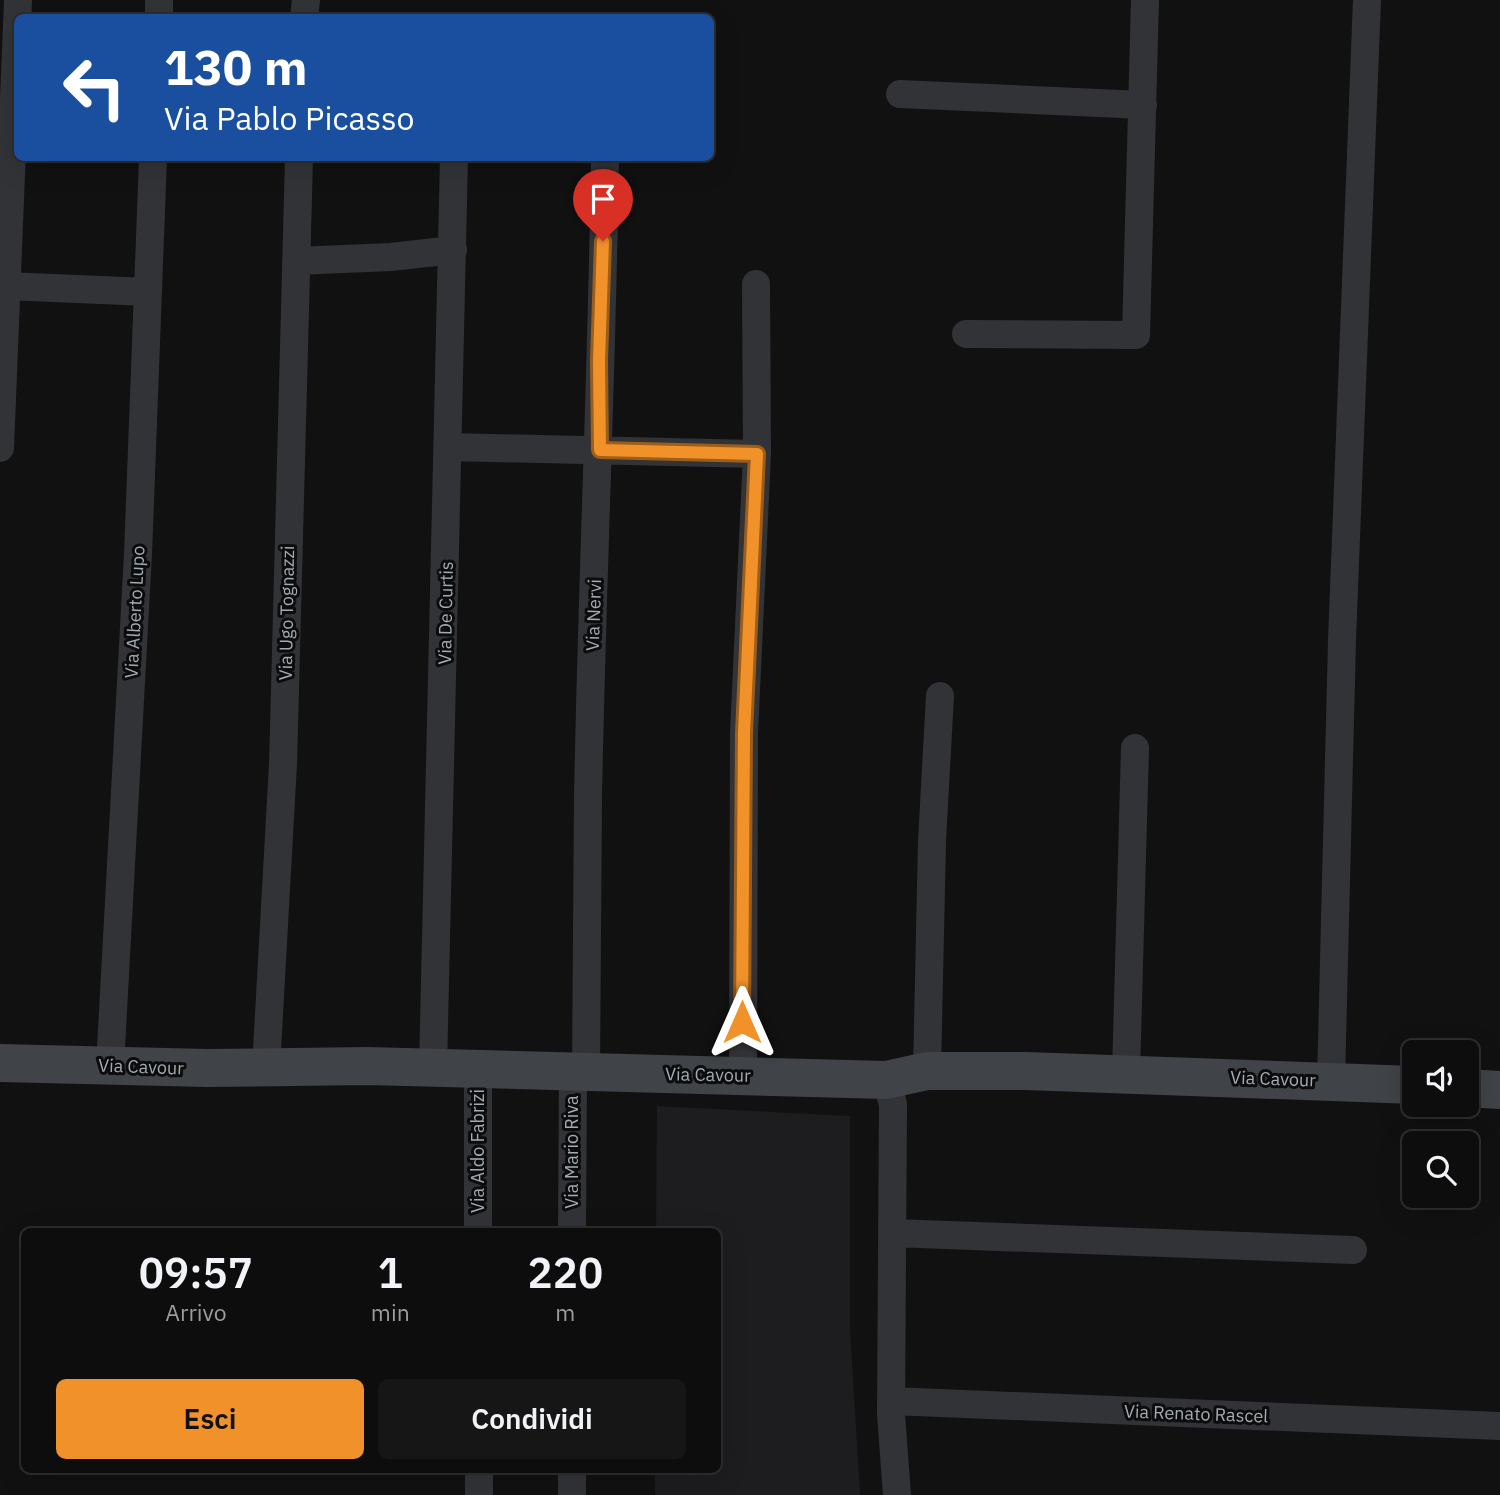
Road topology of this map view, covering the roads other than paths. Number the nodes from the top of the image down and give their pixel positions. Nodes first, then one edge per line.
1 (1145, 0) edge
2 (1367, 0) edge
3 (901, 94) dead end
4 (14, 95) edge
5 (1143, 105) junction
6 (153, 161) edge
7 (299, 161) edge
8 (454, 161) edge
9 (605, 161) edge
10 (453, 250) junction
11 (296, 261) junction
12 (756, 284) dead end
13 (6, 286) junction
14 (148, 292) junction
15 (966, 334) dead end
16 (449, 447) junction
17 (0, 448) edge
18 (600, 450) junction
19 (757, 454) junction
20 (940, 696) dead end
21 (1135, 747) dead end
22 (0, 1063) edge
23 (110, 1066) junction
24 (266, 1068) junction
25 (433, 1068) junction
26 (478, 1069) junction
27 (927, 1071) junction
28 (580, 1072) junction
29 (1126, 1074) junction
30 (743, 1076) junction
31 (886, 1080) junction
32 (1331, 1081) junction
33 (1402, 1085) edge
34 (1479, 1089) edge
35 (1500, 1090) edge
36 (478, 1228) edge
37 (572, 1228) edge
38 (893, 1233) junction
39 (1353, 1250) dead end
40 (892, 1401) junction
41 (1500, 1426) edge
42 (479, 1473) edge
43 (572, 1473) edge
44 (479, 1495) edge
45 (572, 1495) edge
46 (897, 1495) edge

1 - 5 street
2 - 32 street
3 - 5 street
4 - 13 street
5 - 15 street
6 - 14 street, Via Alberto Lupo
7 - 11 street, Via Ugo Tognazzi
8 - 10 street, Via De Curtis
9 - 18 street, Via Nervi
10 - 11 street
10 - 16 street, Via De Curtis
11 - 24 street, Via Ugo Tognazzi
12 - 19 street
13 - 14 street
13 - 17 street
14 - 23 street, Via Alberto Lupo
16 - 18 street
16 - 25 street, Via De Curtis
18 - 19 street
18 - 28 street, Via Nervi
19 - 30 street
20 - 27 street
21 - 29 street
22 - 23 street, Via Cavour
23 - 24 street, Via Cavour
24 - 25 street, Via Cavour
25 - 26 street, Via Cavour
26 - 28 street, Via Cavour
26 - 36 street, Via Aldo Fabrizi
27 - 29 street, Via Cavour
27 - 31 street, Via Cavour
28 - 30 street, Via Cavour
28 - 37 street, Via Mario Riva
29 - 32 street, Via Cavour
30 - 31 street, Via Cavour
31 - 38 street
32 - 33 street, Via Cavour
34 - 35 street
38 - 39 street
38 - 40 street
40 - 41 street, Via Renato Rascel
40 - 46 street
42 - 44 street
43 - 45 street

